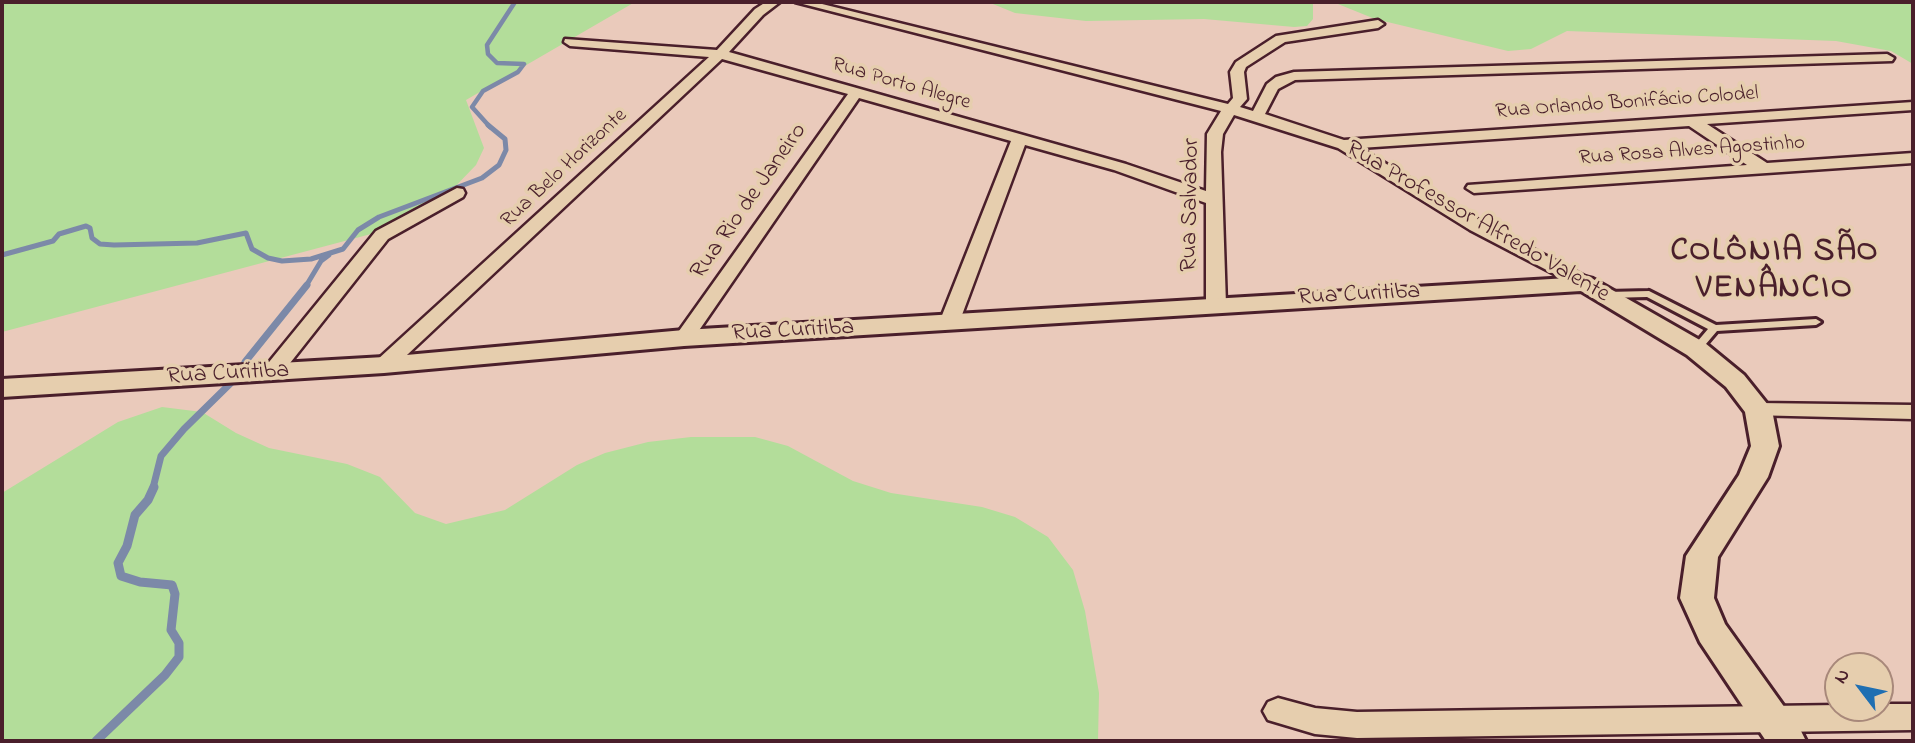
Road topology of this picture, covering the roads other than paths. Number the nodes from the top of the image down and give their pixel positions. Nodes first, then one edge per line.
1 (774, 2) edge
2 (801, 2) edge
3 (1378, 24) dead end
4 (570, 42) dead end
5 (720, 54) junction
6 (1887, 58) dead end
7 (855, 94) junction
8 (1913, 106) edge
9 (1231, 110) junction
10 (1257, 116) junction
11 (1692, 121) junction
12 (1019, 140) junction
13 (1343, 145) junction
14 (1913, 158) edge
15 (1763, 168) junction
16 (1475, 188) dead end
17 (457, 193) dead end
18 (1214, 200) junction
19 (1595, 290) junction
20 (1216, 305) junction
21 (1816, 322) dead end
22 (949, 323) junction
23 (684, 338) junction
24 (1705, 338) junction
25 (384, 365) junction
26 (272, 372) junction
27 (2, 388) edge
28 (1758, 410) junction
29 (1913, 412) edge
30 (1278, 710) dead end
31 (1913, 717) edge
32 (1780, 731) edge

1 - 5 street, Rua Belo Horizonte
2 - 9 street, Rua Professor Alfredo Valente
3 - 9 street, Rua Salvador
4 - 5 street, Rua Porto Alegre
5 - 7 street, Rua Porto Alegre
5 - 25 street, Rua Belo Horizonte
6 - 10 street
7 - 12 street, Rua Porto Alegre
7 - 23 street, Rua Rio de Janeiro
8 - 11 street, Rua Orlando Bonifácio Colodel
9 - 10 street, Rua Professor Alfredo Valente
9 - 18 street, Rua Salvador
10 - 13 street, Rua Professor Alfredo Valente
11 - 13 street, Rua Orlando Bonifácio Colodel
11 - 15 street
12 - 18 street, Rua Porto Alegre
12 - 22 street
13 - 19 street, Rua Professor Alfredo Valente
14 - 15 street, Rua Rosa Alves Agostinho
15 - 16 street, Rua Rosa Alves Agostinho
17 - 26 street
18 - 20 street, Rua Salvador
19 - 20 street, Rua Curitiba
19 - 24 street, Rua Professor Alfredo Valente
20 - 22 street, Rua Curitiba
21 - 24 lane
22 - 23 street, Rua Curitiba
23 - 25 street, Rua Curitiba
24 - 28 street, Rua Professor Alfredo Valente
25 - 26 street, Rua Curitiba
26 - 27 street, Rua Curitiba
28 - 29 street
28 - 32 street, Rua Professor Alfredo Valente
30 - 32 street
31 - 32 street

